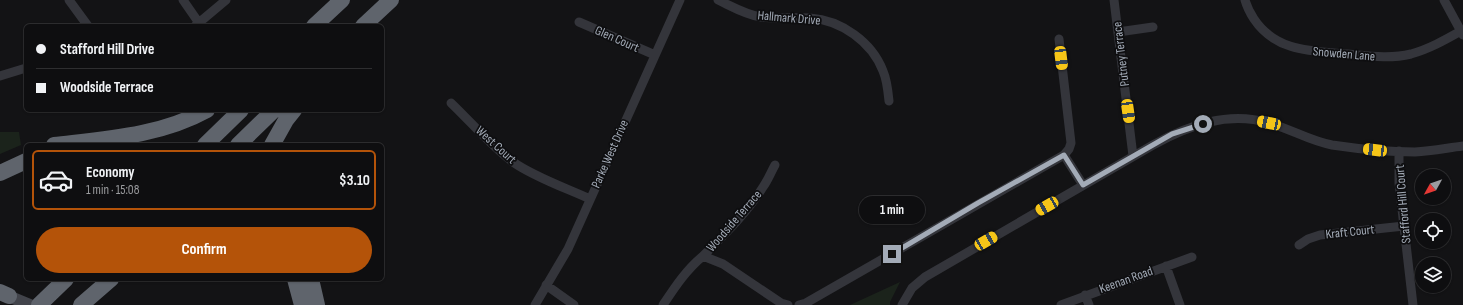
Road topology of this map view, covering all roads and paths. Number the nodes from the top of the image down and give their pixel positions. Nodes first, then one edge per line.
1 (69, 0) edge
2 (183, 0) edge
3 (226, 0) edge
4 (342, 0) edge
5 (353, 0) edge
6 (391, 0) edge
7 (396, 0) edge
8 (680, 0) edge
9 (718, 0) edge
10 (1114, 0) edge
11 (1245, 0) edge
12 (1444, 0) edge
13 (579, 22) dead end
14 (87, 24) edge
15 (197, 24) edge
16 (316, 24) edge
17 (329, 24) edge
18 (365, 24) edge
19 (373, 24) edge
20 (1153, 27) dead end
21 (1118, 32) junction
22 (1462, 33) edge
23 (1059, 39) dead end
24 (655, 55) junction
25 (24, 69) edge
26 (0, 76) edge
27 (889, 101) dead end
28 (451, 103) dead end
29 (202, 112) edge
30 (239, 112) edge
31 (272, 112) edge
32 (292, 112) edge
33 (69, 143) edge
34 (207, 143) edge
35 (240, 143) edge
36 (273, 143) edge
37 (1463, 146) edge
38 (24, 152) edge
39 (1399, 152) junction
40 (1064, 155) junction
41 (1133, 156) junction
42 (0, 162) edge
43 (24, 162) edge
44 (775, 165) dead end
45 (0, 173) edge
46 (1083, 185) junction
47 (590, 199) junction
48 (1404, 226) junction
49 (1299, 245) dead end
50 (703, 256) junction
51 (1192, 257) dead end
52 (1166, 266) junction
53 (56, 281) edge
54 (64, 281) edge
55 (97, 281) edge
56 (109, 281) edge
57 (296, 281) edge
58 (311, 281) edge
59 (546, 285) junction
60 (3, 294) edge
61 (1086, 295) junction
62 (30, 305) edge
63 (34, 305) edge
64 (39, 305) edge
65 (72, 305) edge
66 (80, 305) edge
67 (302, 305) edge
68 (317, 305) edge
69 (535, 305) edge
70 (574, 305) edge
71 (663, 305) edge
72 (788, 305) edge
73 (798, 305) edge
74 (902, 305) edge
75 (1061, 305) edge
76 (1089, 305) edge
77 (1180, 305) edge
78 (1412, 305) edge

1 - 14 street
2 - 15 street
3 - 15 street
4 - 16 highway
5 - 17 highway
6 - 18 highway
7 - 19 highway
8 - 24 street, Parke West Drive
9 - 27 street, Hallmark Drive
10 - 21 street, Putney Terrace
11 - 22 street, Snowden Lane
12 - 22 street
13 - 24 street, Glen Court
20 - 21 street
21 - 41 street, Putney Terrace
23 - 40 street
24 - 47 street, Parke West Drive
25 - 26 street
28 - 47 street, West Court
29 - 33 highway
30 - 34 highway
31 - 35 highway
32 - 36 highway
37 - 39 street
38 - 42 highway
39 - 41 street
39 - 48 street, Stafford Hill Court
40 - 46 street
40 - 73 street
41 - 46 street
43 - 45 highway
44 - 50 street, Woodside Terrace
46 - 74 street
47 - 59 street, Parke West Drive
48 - 49 street, Kraft Court
48 - 78 street, Stafford Hill Court
50 - 71 street, Woodside Terrace
50 - 72 street, Woodside Terrace
51 - 52 street, Keenan Road
52 - 61 street, Keenan Road
52 - 77 street
53 - 63 highway
54 - 64 highway
55 - 65 highway
56 - 66 highway
57 - 67 highway
58 - 68 highway
59 - 69 street, Parke West Drive
59 - 70 street
60 - 62 main road
61 - 75 street, Keenan Road
61 - 76 street

